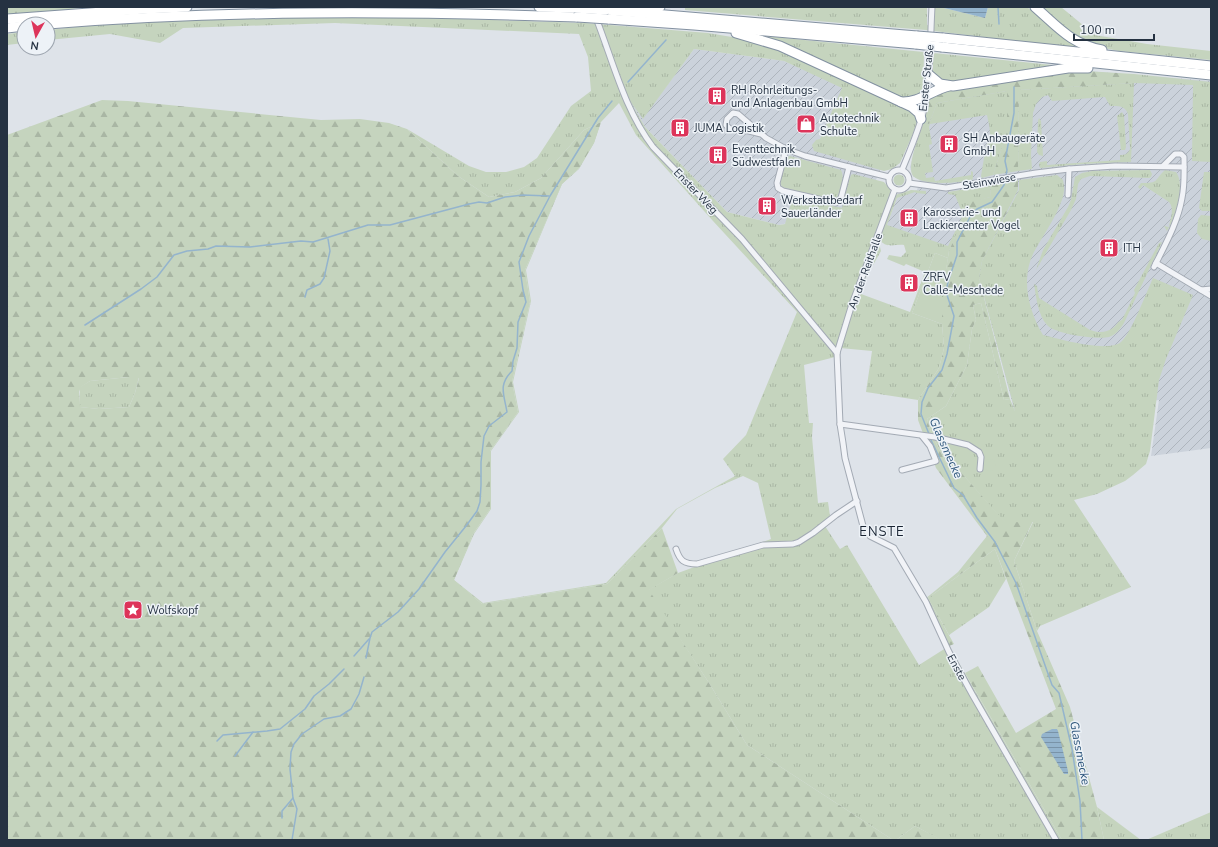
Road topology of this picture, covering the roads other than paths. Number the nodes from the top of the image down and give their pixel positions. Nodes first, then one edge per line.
1 (187, 7) edge
2 (539, 7) edge
3 (591, 7) edge
4 (660, 7) edge
5 (932, 7) edge
6 (1035, 7) edge
7 (575, 13) junction
8 (607, 15) junction
9 (7, 19) edge
10 (56, 24) edge
11 (694, 25) junction
12 (917, 40) junction
13 (1153, 65) junction
14 (1211, 66) edge
15 (928, 74) junction
16 (1211, 75) edge
17 (953, 86) junction
18 (926, 95) junction
19 (900, 102) junction
20 (922, 119) junction
21 (761, 134) junction
22 (786, 149) junction
23 (1164, 166) junction
24 (849, 167) junction
25 (1184, 167) junction
26 (1069, 169) junction
27 (902, 170) junction
28 (889, 177) junction
29 (909, 183) junction
30 (895, 189) junction
31 (1068, 195) dead end
32 (1211, 289) edge
33 (1200, 290) junction
34 (1211, 296) edge
35 (837, 353) junction
36 (840, 424) junction
37 (924, 436) junction
38 (980, 469) dead end
39 (902, 470) dead end
40 (857, 502) junction
41 (676, 549) dead end
42 (1056, 840) edge

1 - 9 highway
2 - 7 highway
3 - 35 street, Enster Weg
4 - 8 highway
5 - 15 street, Enster Straße
6 - 13 highway
7 - 8 highway, bridge
7 - 10 highway
8 - 11 highway
8 - 12 highway
11 - 12 highway
11 - 19 highway
12 - 13 highway, bridge
13 - 14 highway
13 - 16 highway
13 - 17 highway
15 - 17 highway
15 - 18 street, Enster Straße
17 - 18 highway
18 - 19 highway
18 - 20 street, Enster Straße
19 - 20 highway
20 - 27 street, Enster Straße
21 - 21 street
21 - 22 street
22 - 24 street
22 - 24 street
23 - 25 street, Steinwiese
23 - 25 street
23 - 26 street, Steinwiese
24 - 28 street
25 - 33 street
26 - 29 street, Steinwiese
26 - 31 street
27 - 28 street
27 - 29 street
28 - 30 street
29 - 30 street
30 - 35 street, An der Reithalle
32 - 33 street
33 - 34 street
35 - 36 street, Enste
36 - 37 street
36 - 40 street, Enste
37 - 38 street
37 - 39 street
40 - 41 street
40 - 42 street, Enste

